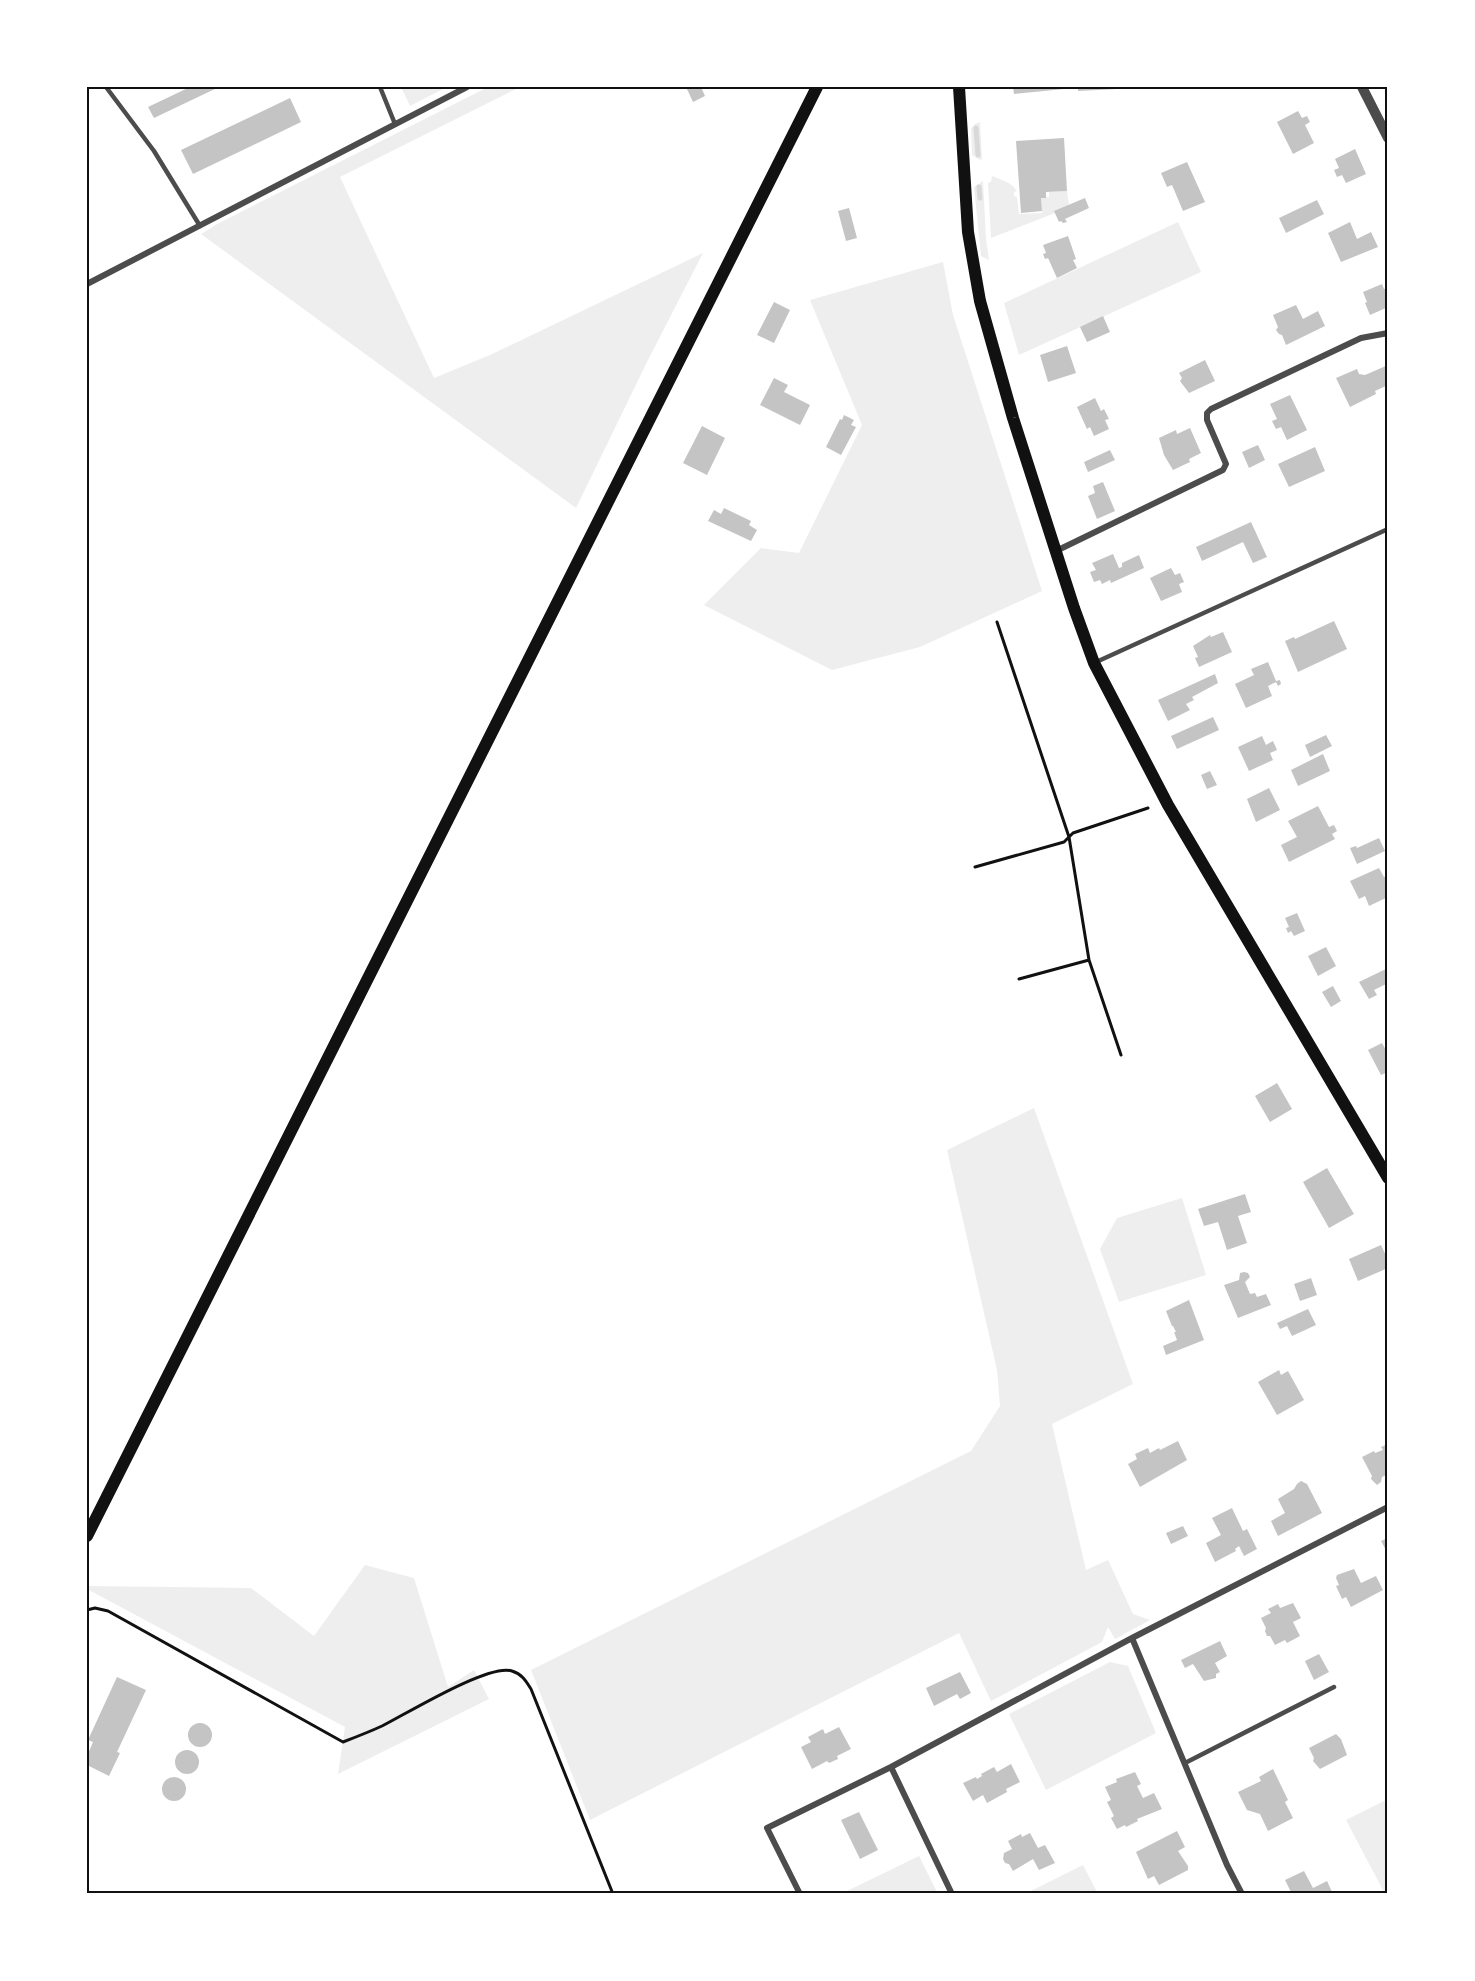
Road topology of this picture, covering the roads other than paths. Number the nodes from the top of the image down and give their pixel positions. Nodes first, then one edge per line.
1 (105, 87) edge
2 (380, 87) edge
3 (467, 87) edge
4 (817, 87) edge
5 (959, 87) edge
6 (1362, 87) edge
7 (395, 124) junction
8 (1388, 138) edge
9 (200, 226) junction
10 (87, 284) edge
11 (1388, 333) edge
12 (1388, 529) edge
13 (1056, 552) junction
14 (1094, 663) junction
15 (1388, 1178) edge
16 (1388, 1507) edge
17 (87, 1536) edge
18 (1132, 1638) junction
19 (1334, 1686) dead end
20 (1185, 1763) junction
21 (891, 1767) junction
22 (800, 1894) edge
23 (952, 1894) edge
24 (1242, 1894) edge

1 - 9 lane
2 - 7 lane
3 - 7 street
4 - 17 main road
5 - 13 main road
6 - 8 street
7 - 9 street
9 - 10 street
11 - 13 street
12 - 14 lane
13 - 14 main road
14 - 15 main road
16 - 18 street
18 - 20 street
18 - 21 street
19 - 20 lane
20 - 24 street
21 - 22 street
21 - 23 street

